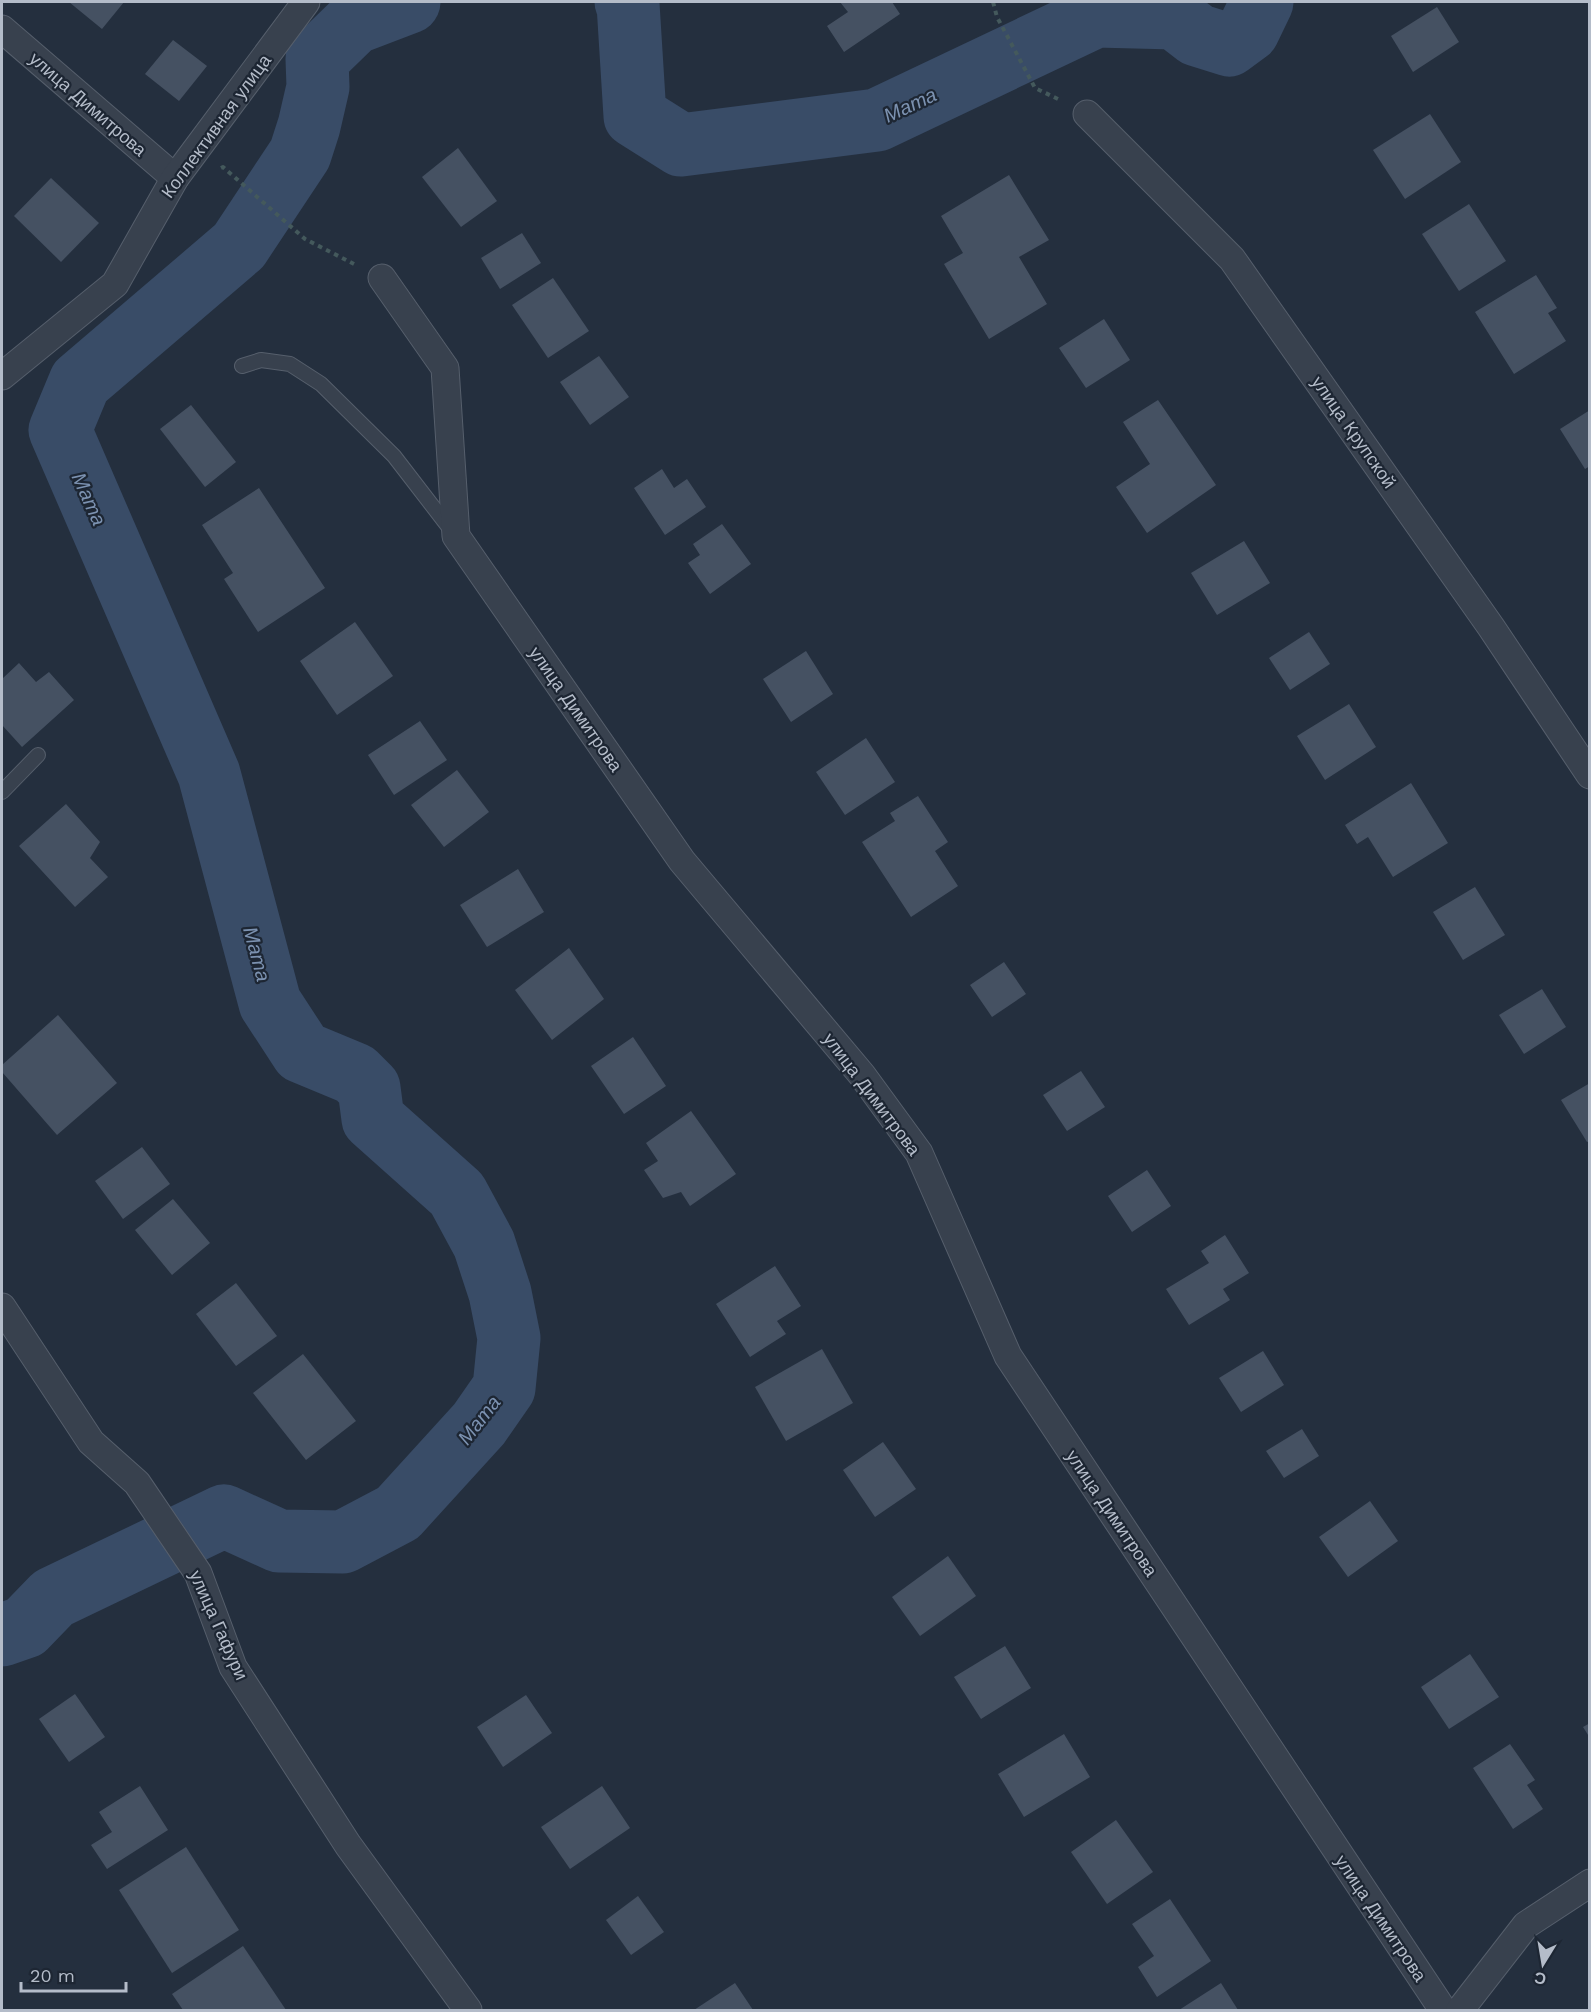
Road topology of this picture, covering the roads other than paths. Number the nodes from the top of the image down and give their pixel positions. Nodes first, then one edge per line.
1 (306, 2) edge
2 (2, 29) edge
3 (1088, 114) dead end
4 (175, 178) junction
5 (382, 278) road end
6 (242, 366) dead end
7 (2, 376) edge
8 (456, 536) junction
9 (38, 755) dead end
10 (1590, 775) edge
11 (2, 792) edge
12 (2, 1306) edge
13 (1590, 1883) edge
14 (468, 2010) edge
15 (1443, 2010) edge
16 (1460, 2010) edge

1 - 4 street, Коллективная улица
2 - 4 street, улица Димитрова
3 - 10 street, улица Крупской
4 - 7 street, Коллективная улица
5 - 8 street
6 - 8 lane
8 - 15 street, улица Димитрова
9 - 11 lane
12 - 14 street, улица Гафури
13 - 16 street

